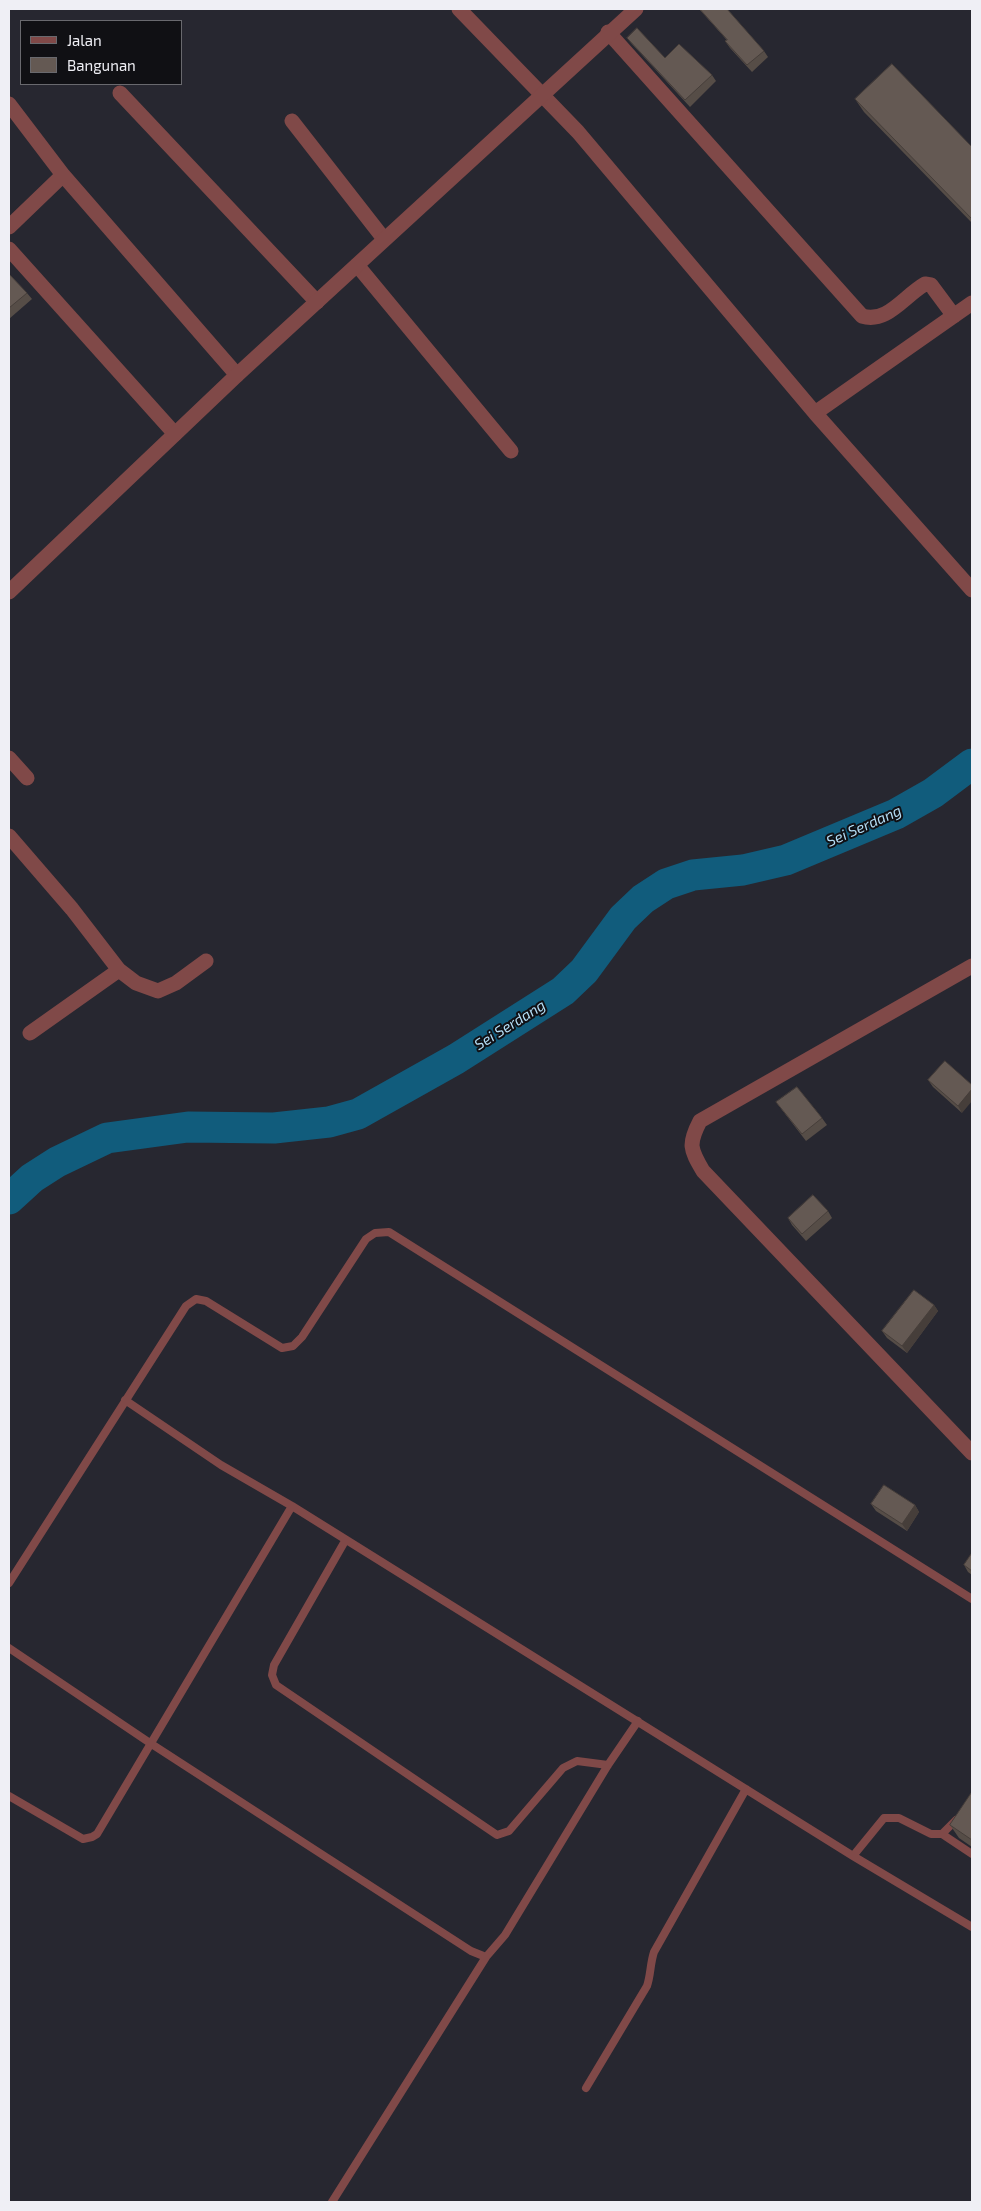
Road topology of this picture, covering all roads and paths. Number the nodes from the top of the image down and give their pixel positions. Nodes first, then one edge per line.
1 (459, 9) edge
2 (636, 9) edge
3 (608, 32) junction
4 (120, 93) dead end
5 (542, 93) junction
6 (9, 104) edge
7 (292, 121) dead end
8 (63, 175) junction
9 (9, 227) edge
10 (384, 239) junction
11 (9, 248) edge
12 (357, 264) junction
13 (316, 302) junction
14 (972, 302) edge
15 (952, 312) junction
16 (237, 375) junction
17 (815, 414) junction
18 (175, 434) junction
19 (511, 451) dead end
20 (972, 590) edge
21 (9, 592) edge
22 (9, 758) edge
23 (27, 778) dead end
24 (9, 836) edge
25 (206, 962) dead end
26 (972, 966) edge
27 (119, 970) junction
28 (30, 1033) dead end
29 (125, 1400) junction
30 (972, 1453) edge
31 (292, 1506) junction
32 (345, 1541) junction
33 (9, 1583) edge
34 (972, 1599) edge
35 (9, 1648) edge
36 (638, 1721) junction
37 (150, 1742) junction
38 (608, 1765) junction
39 (746, 1789) junction
40 (9, 1796) edge
41 (963, 1810) edge
42 (942, 1834) junction
43 (972, 1854) edge
44 (853, 1856) junction
45 (972, 1927) edge
46 (486, 1957) junction
47 (586, 2088) dead end
48 (332, 2202) edge

1 - 5 street
2 - 3 street
3 - 5 street
3 - 15 street
4 - 13 street
5 - 10 street
5 - 17 street
6 - 8 street
7 - 10 street
8 - 9 street
8 - 16 street
10 - 12 street
11 - 18 street
12 - 13 street
12 - 19 street
13 - 16 street
14 - 15 street
15 - 17 street
16 - 18 street
17 - 20 street
18 - 21 street
22 - 23 street
24 - 27 street
25 - 27 street
26 - 30 street
27 - 28 street
29 - 31 lane
29 - 33 lane
29 - 34 lane
31 - 32 lane
31 - 37 lane
32 - 36 lane
32 - 38 lane
35 - 37 lane
36 - 38 lane
36 - 39 lane
37 - 40 lane
37 - 46 lane
38 - 46 lane
39 - 44 lane
39 - 47 lane
41 - 42 lane
42 - 43 lane
42 - 44 lane
44 - 45 lane
46 - 48 lane

